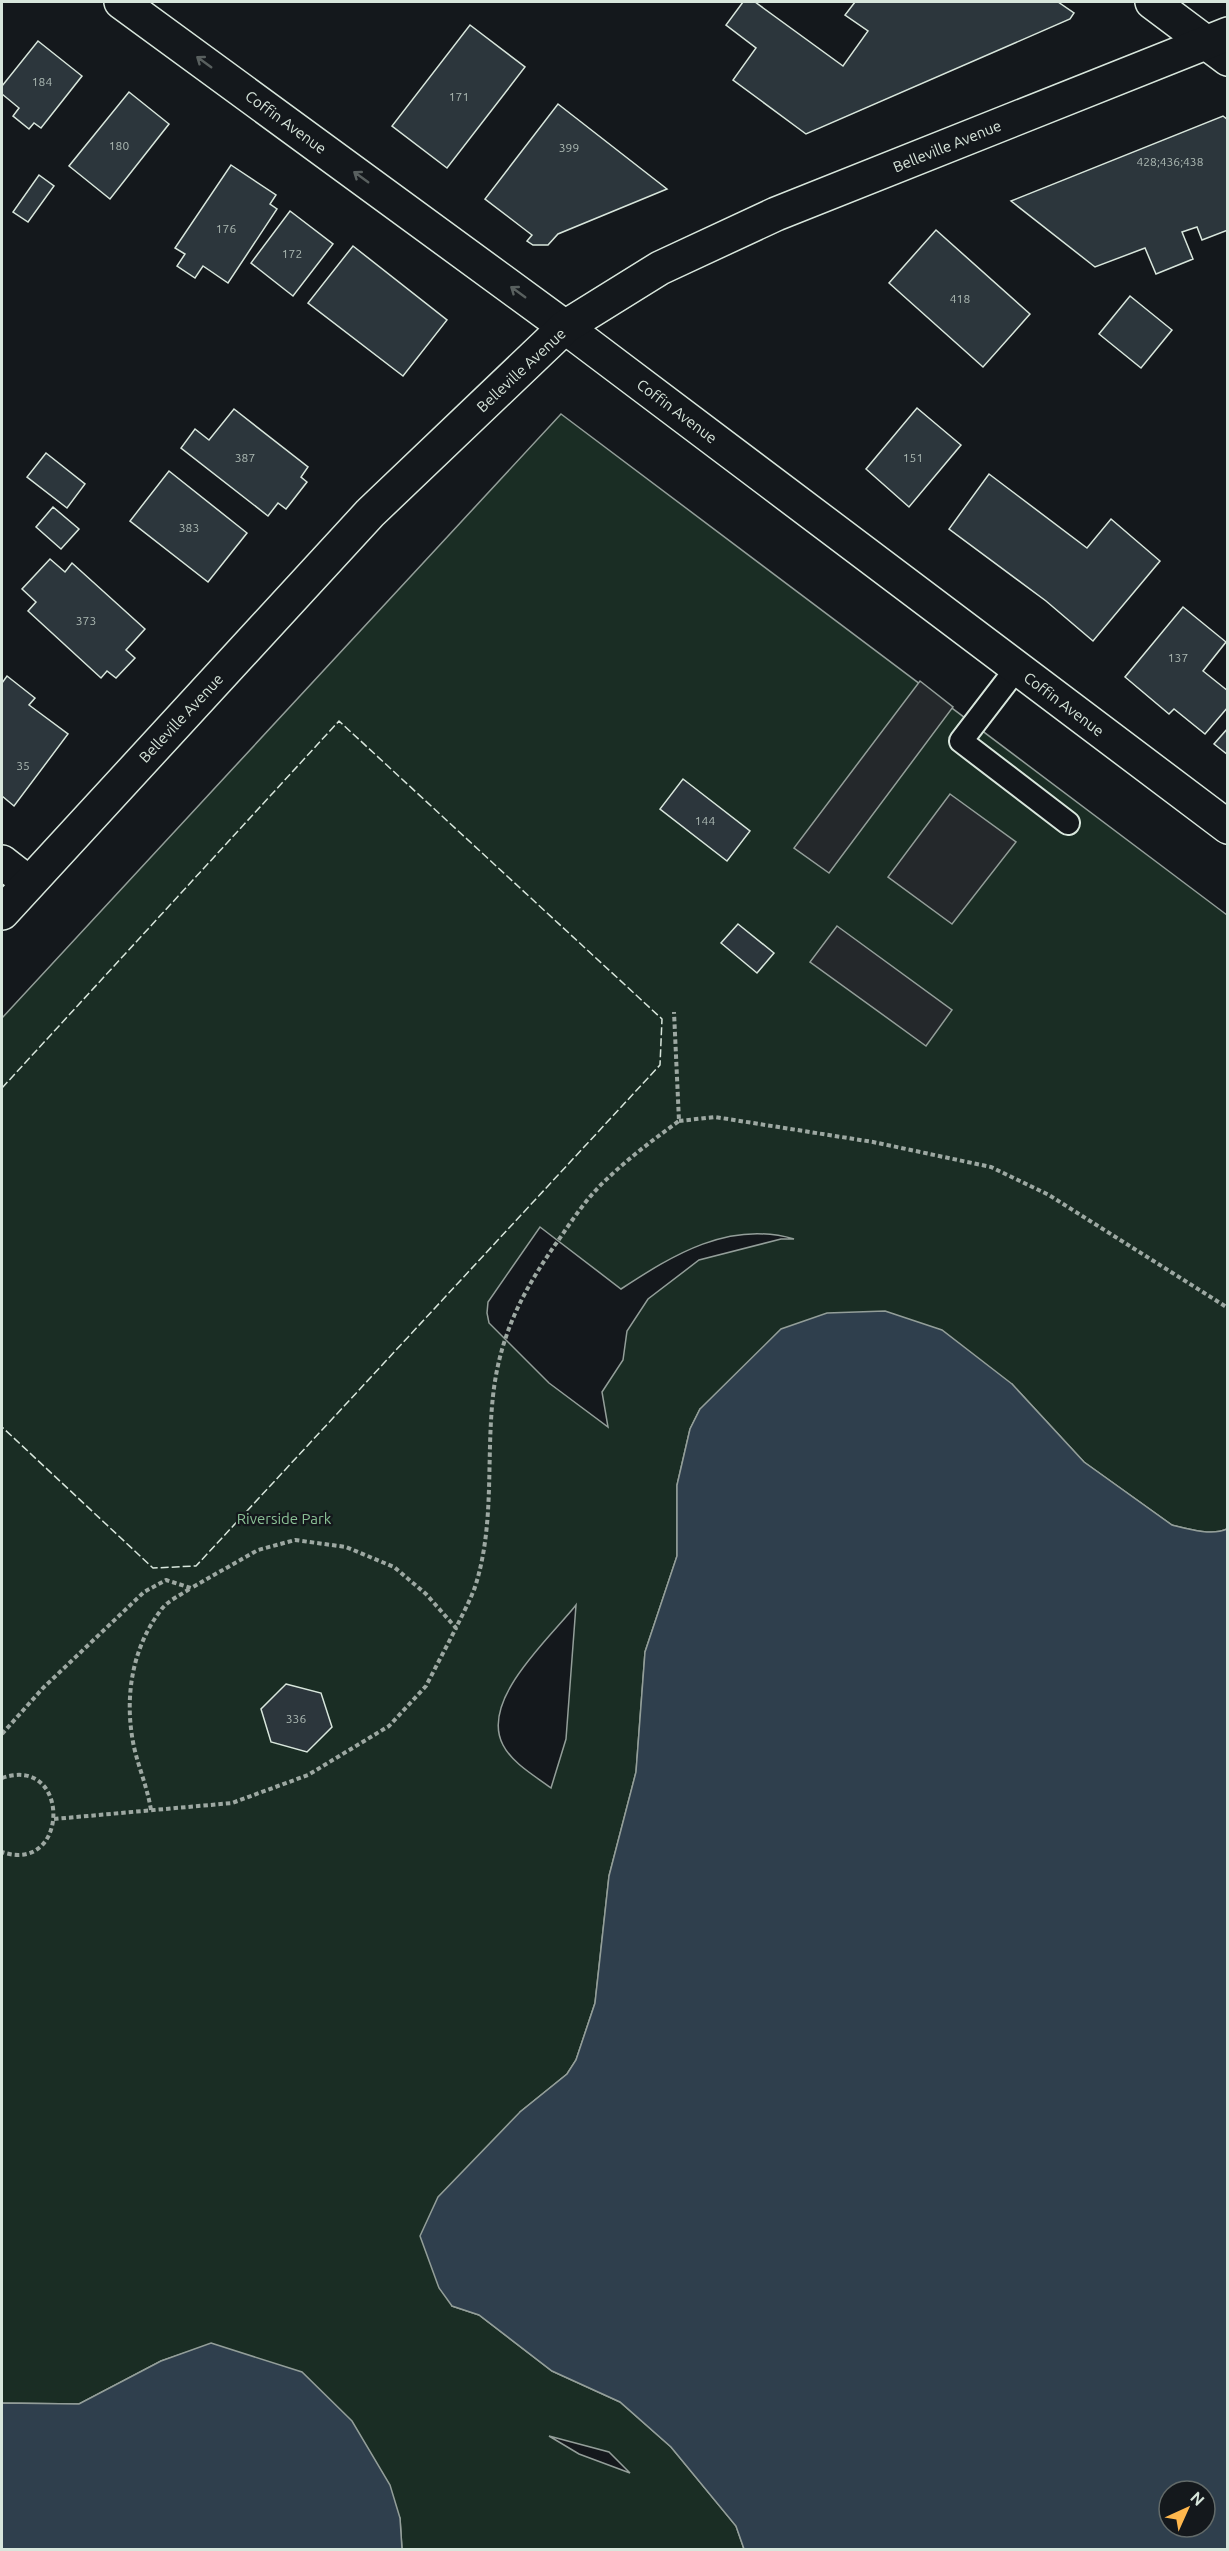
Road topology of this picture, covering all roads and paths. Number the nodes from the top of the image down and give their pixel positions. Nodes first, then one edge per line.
1 (121, 2) edge
2 (1152, 2) edge
3 (1221, 46) edge
4 (566, 327) junction
5 (1017, 668) junction
6 (1068, 823) dead end
7 (1227, 827) edge
8 (2, 862) edge
9 (29, 883) junction
10 (2, 913) edge
11 (674, 1012) dead end
12 (679, 1121) junction
13 (1227, 1308) edge
14 (191, 1588) junction
15 (456, 1628) junction
16 (2, 1734) edge
17 (2, 1778) edge
18 (151, 1810) junction
19 (54, 1819) junction
20 (2, 1852) edge

4 -> 1 main road, Coffin Avenue
2 - 3 main road
3 - 4 main road, Belleville Avenue
4 - 5 main road, Coffin Avenue
4 - 9 main road, Belleville Avenue
5 - 6 lane
5 - 7 main road, Coffin Avenue
8 - 9 main road
9 - 10 main road, Belleville Avenue
11 - 12 path
12 - 13 path
12 - 15 path
14 - 15 path
14 - 16 path
14 - 18 path
15 - 18 path
17 - 19 path
18 - 19 path
19 - 20 path

